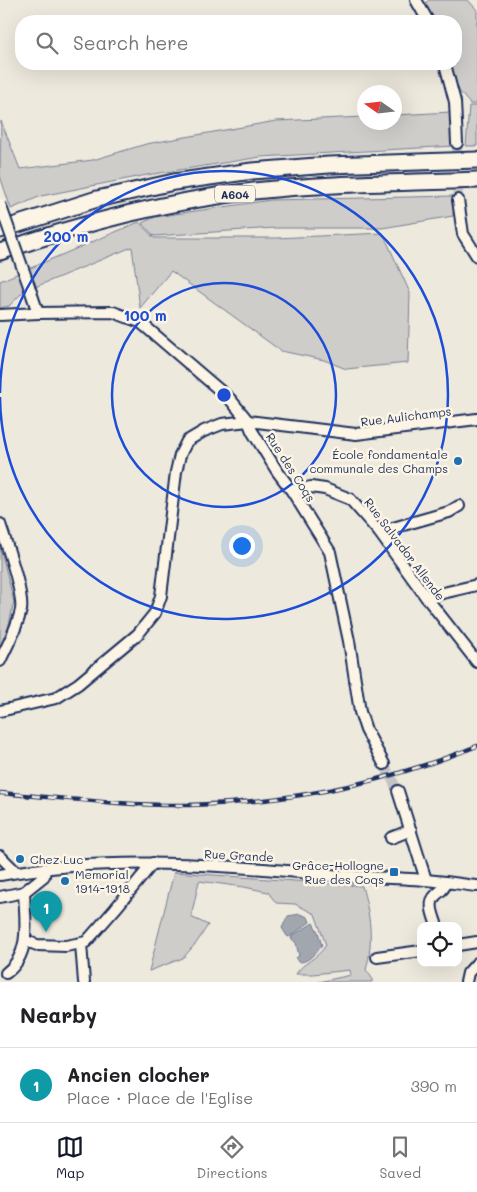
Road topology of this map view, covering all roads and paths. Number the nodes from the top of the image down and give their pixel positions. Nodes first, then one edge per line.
1 (416, 0) edge
2 (425, 15) edge
3 (447, 70) edge
4 (457, 143) tunnel mouth
5 (477, 160) edge
6 (477, 180) edge
7 (458, 200) tunnel mouth
8 (0, 204) edge
9 (0, 230) edge
10 (0, 252) edge
11 (477, 256) edge
12 (38, 312) junction
13 (0, 315) edge
14 (477, 420) edge
15 (248, 421) junction
16 (292, 491) junction
17 (459, 506) dead end
18 (0, 524) edge
19 (380, 532) junction
20 (477, 585) edge
21 (426, 597) junction
22 (0, 661) edge
23 (477, 662) edge
24 (0, 711) edge
25 (384, 764) tunnel mouth
26 (398, 791) tunnel mouth
27 (411, 830) junction
28 (390, 838) dead end
29 (0, 856) edge
30 (153, 864) junction
31 (45, 869) junction
32 (16, 872) junction
33 (0, 875) edge
34 (426, 880) junction
35 (446, 883) junction
36 (477, 886) edge
37 (24, 892) junction
38 (0, 897) edge
39 (436, 922) edge
40 (26, 941) junction
41 (477, 942) edge
42 (81, 944) junction
43 (462, 944) edge
44 (417, 952) edge
45 (377, 957) dead end
46 (477, 963) edge
47 (6, 973) dead end
48 (465, 980) edge
49 (84, 982) edge

1 - 2 street
3 - 4 street
5 - 9 highway, A604
6 - 10 highway, A604
7 - 11 street
8 - 12 street, bridge
12 - 13 street, Rue des Coqs
12 - 15 street, Rue des Coqs
14 - 15 street, Rue Aulichamps
15 - 16 street, Rue des Coqs
15 - 24 street, Rue Aulichamps
16 - 19 street, Rue Salvador Allende
16 - 25 street, Rue des Coqs
17 - 19 street
18 - 22 street
19 - 21 street, Rue Salvador Allende
20 - 21 street
21 - 23 street, Rue Salvador Allende
26 - 27 street
27 - 28 street
27 - 34 street
29 - 32 street
30 - 31 street, Rue Grande
30 - 34 street, Rue Grande
30 - 42 street
31 - 32 street, Rue Grande
31 - 37 street
32 - 33 street, Rue Grande
34 - 35 street, Rue Grande
35 - 36 street, Rue Grande
35 - 39 street
37 - 38 street
37 - 40 street
40 - 42 street
40 - 47 street
41 - 43 street
42 - 49 street
44 - 45 street
46 - 48 street

